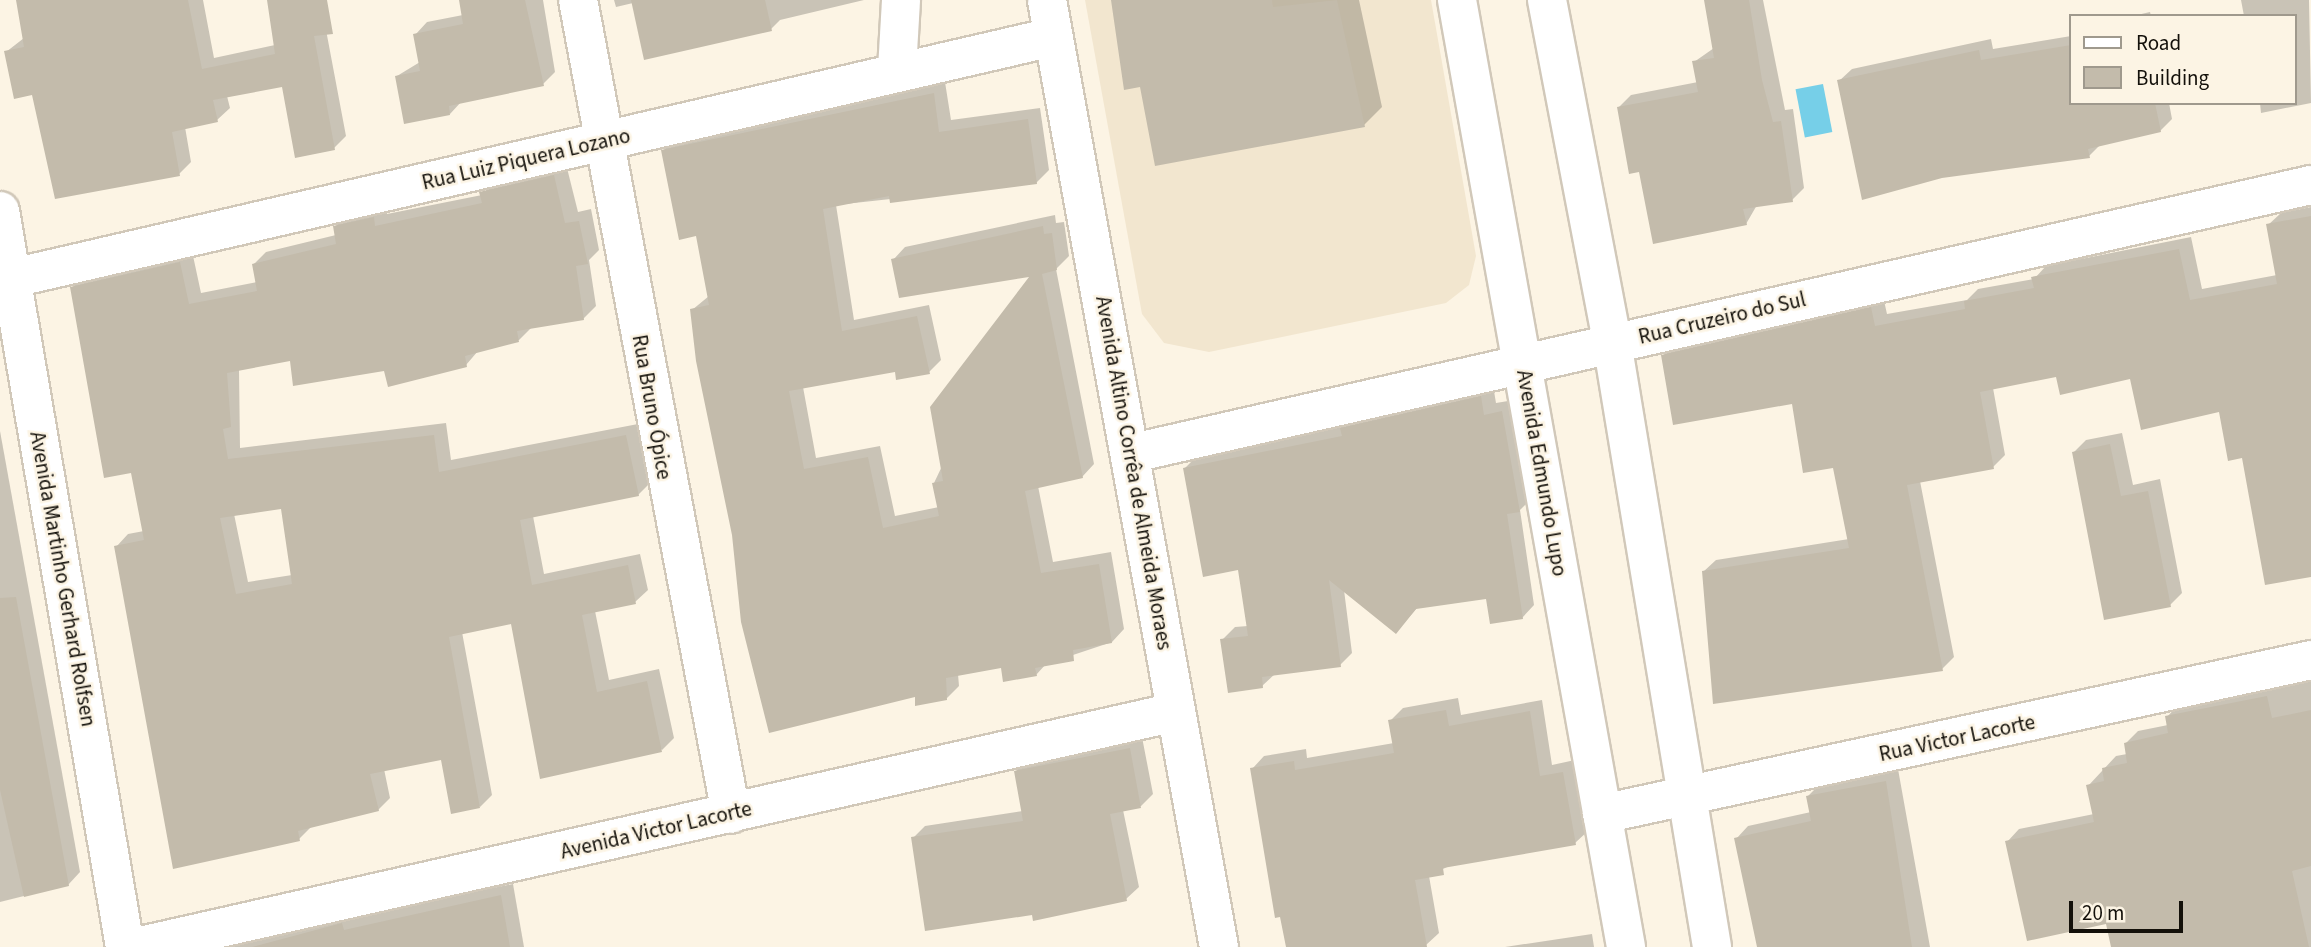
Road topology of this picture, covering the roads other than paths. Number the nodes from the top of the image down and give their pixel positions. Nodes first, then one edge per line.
1 (578, 0) edge
2 (901, 0) edge
3 (1457, 0) edge
4 (1547, 0) edge
5 (1050, 18) edge
6 (897, 70) junction
7 (604, 141) junction
8 (2311, 185) edge
9 (0, 211) edge
10 (6, 279) edge
11 (1612, 342) junction
12 (1522, 363) junction
13 (1133, 453) junction
14 (2311, 660) edge
15 (1175, 712) junction
16 (1687, 798) junction
17 (731, 814) junction
18 (1602, 814) junction
19 (125, 947) edge
20 (136, 947) edge
21 (1219, 947) edge
22 (1626, 947) edge
23 (1712, 947) edge

1 - 7 street, Rua Bruno Ópice
2 - 6 street
3 - 12 street, Avenida Edmundo Lupo
4 - 11 street
5 - 6 street, Rua Luiz Piquera Lozano
5 - 13 street, Avenida Altino Corrêa de Almeida Moraes
6 - 7 street, Rua Luiz Piquera Lozano
7 - 10 street, Rua Luiz Piquera Lozano
7 - 17 street, Rua Bruno Ópice
8 - 11 street, Rua Cruzeiro do Sul
9 - 10 street, Avenida Martinho Gerhard Rolfsen
10 - 19 street, Avenida Martinho Gerhard Rolfsen
11 - 12 street, Rua Cruzeiro do Sul
11 - 16 street
12 - 13 street, Rua Cruzeiro do Sul
12 - 18 street, Avenida Edmundo Lupo
13 - 15 street, Avenida Altino Corrêa de Almeida Moraes
14 - 16 street, Rua Victor Lacorte
15 - 17 street, Avenida Victor Lacorte
15 - 21 street, Avenida Altino Corrêa de Almeida Moraes
16 - 18 street, Rua Victor Lacorte
16 - 23 street
17 - 20 street, Avenida Victor Lacorte
18 - 22 street, Avenida Edmundo Lupo

